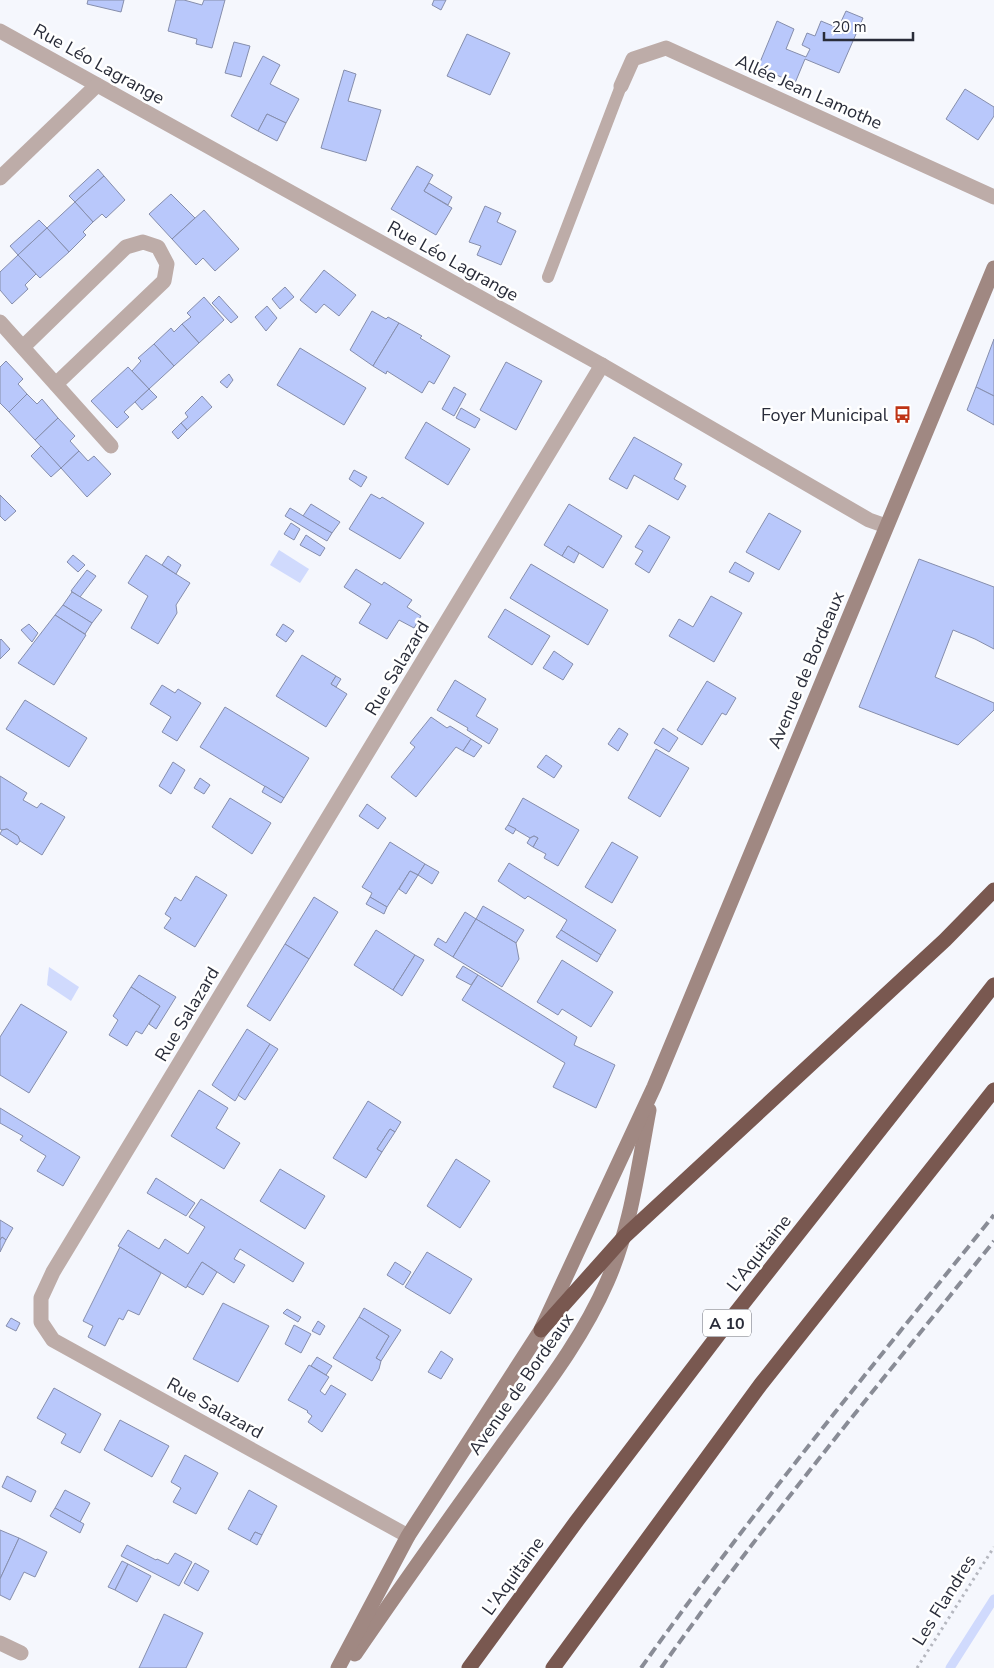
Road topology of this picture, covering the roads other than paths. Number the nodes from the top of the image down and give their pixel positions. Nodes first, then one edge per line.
1 (0, 31) edge
2 (97, 85) junction
3 (621, 86) joint
4 (0, 178) edge
5 (994, 197) edge
6 (994, 268) edge
7 (548, 277) dead end
8 (0, 322) edge
9 (22, 347) junction
10 (602, 365) junction
11 (56, 384) junction
12 (111, 446) dead end
13 (886, 526) junction
14 (994, 890) edge
15 (994, 985) edge
16 (654, 1087) junction
17 (994, 1090) edge
18 (625, 1236) junction
19 (541, 1330) junction
20 (408, 1536) junction
21 (0, 1643) edge
22 (21, 1653) dead end
23 (338, 1668) edge
24 (345, 1668) edge
25 (468, 1668) edge
26 (553, 1668) edge

1 - 2 street, Rue Léo Lagrange
2 - 4 street
2 - 10 street, Rue Léo Lagrange
3 - 5 street, Allée Jean Lamothe
3 - 7 lane
6 - 13 main road, Avenue de Bordeaux
8 - 9 street
9 - 11 street
9 - 11 street
10 - 13 street, Rue Léo Lagrange
10 - 20 street, Rue Salazard
11 - 12 street
13 - 16 main road, Avenue de Bordeaux
14 - 18 highway
15 - 25 highway, L'Aquitaine / A 10
16 - 18 main road, Avenue de Bordeaux
16 - 19 main road, Avenue de Bordeaux
17 - 26 highway
18 - 19 highway
18 - 24 main road, Avenue de Bordeaux
19 - 20 main road, Avenue de Bordeaux
20 - 23 main road, Avenue de Bordeaux
21 - 22 street

